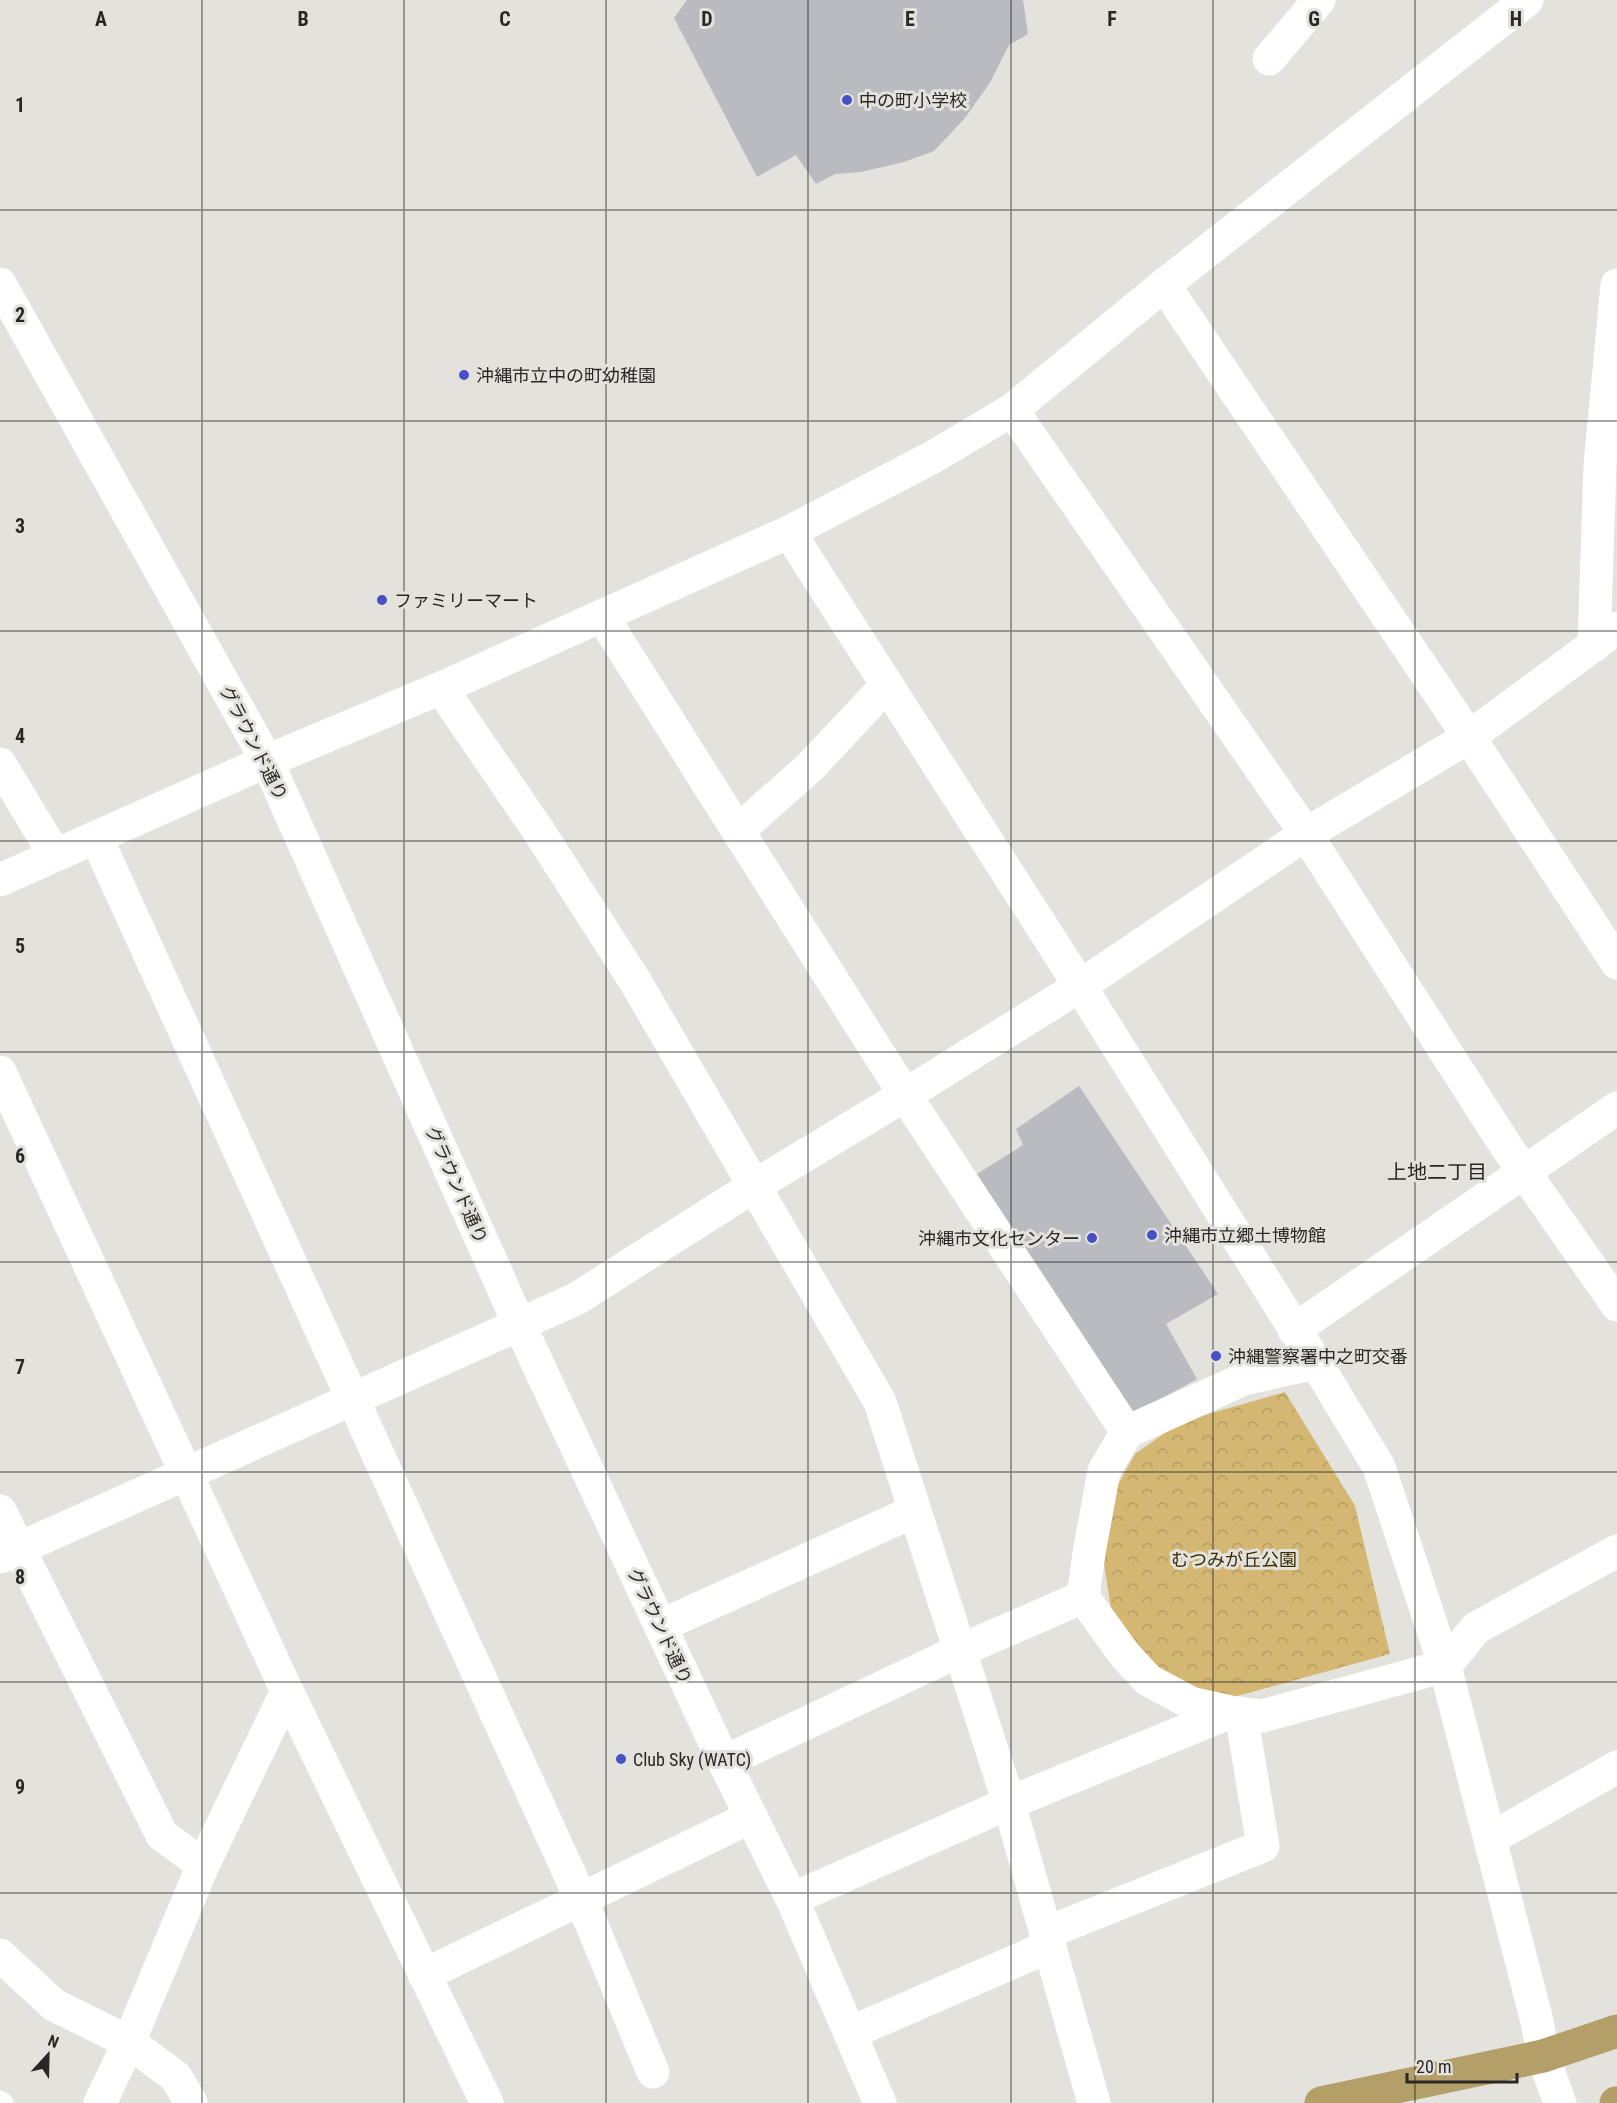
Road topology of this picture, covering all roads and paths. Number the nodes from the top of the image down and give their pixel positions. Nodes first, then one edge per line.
1 (1319, 0) edge
2 (1517, 2) edge
3 (1269, 59) dead end
4 (0, 285) edge
5 (1164, 285) junction
6 (1617, 285) edge
7 (1012, 410) junction
8 (789, 532) junction
9 (602, 616) junction
10 (1605, 637) edge
11 (887, 686) junction
12 (441, 688) junction
13 (1469, 737) junction
14 (267, 761) junction
15 (0, 764) edge
16 (738, 831) junction
17 (1306, 834) junction
18 (96, 837) junction
19 (55, 855) junction
20 (0, 880) edge
21 (1617, 963) edge
22 (1080, 986) junction
23 (0, 1072) edge
24 (905, 1095) junction
25 (1617, 1108) edge
26 (1524, 1173) junction
27 (754, 1186) junction
28 (1617, 1305) edge
29 (520, 1326) junction
30 (1294, 1330) junction
31 (1316, 1363) junction
32 (352, 1399) junction
33 (1126, 1432) junction
34 (188, 1474) junction
35 (0, 1511) edge
36 (915, 1511) junction
37 (1617, 1551) edge
38 (9, 1553) edge
39 (1083, 1597) junction
40 (660, 1626) junction
41 (959, 1651) junction
42 (1445, 1666) junction
43 (287, 1691) junction
44 (1236, 1713) junction
45 (724, 1762) junction
46 (1617, 1767) edge
47 (1009, 1803) junction
48 (751, 1817) junction
49 (1490, 1839) junction
50 (203, 1865) junction
51 (581, 1899) junction
52 (792, 1899) junction
53 (1048, 1940) junction
54 (0, 1955) edge
55 (424, 1975) junction
56 (1617, 2031) edge
57 (850, 2033) junction
58 (129, 2042) junction
59 (1543, 2056) junction
60 (653, 2072) dead end
61 (100, 2103) edge
62 (191, 2103) edge
63 (487, 2103) edge
64 (880, 2103) edge
65 (1094, 2103) edge
66 (1321, 2103) edge
67 (1560, 2103) edge

1 - 3 street
2 - 5 street
4 - 14 street, グラウンド通り
5 - 7 street
5 - 13 street
6 - 10 street
7 - 8 street
7 - 17 street
8 - 9 street
8 - 11 street
9 - 12 street
9 - 16 street
10 - 13 street
11 - 16 street
11 - 22 street
12 - 14 street
12 - 27 street
13 - 17 street
13 - 21 street
14 - 18 street
14 - 29 street, グラウンド通り
15 - 19 street
16 - 24 street
17 - 22 street
17 - 26 street
18 - 19 street
18 - 32 street
19 - 20 street
22 - 24 street
22 - 30 street
23 - 34 street
24 - 27 street
24 - 33 street
25 - 26 street
26 - 28 street
26 - 30 street
27 - 29 street
27 - 36 street
29 - 32 street
29 - 40 street, グラウンド通り
30 - 31 street
31 - 33 street
31 - 42 street
32 - 34 street
32 - 51 street
33 - 39 street
34 - 38 street
34 - 43 street
35 - 38 street
36 - 40 street
36 - 41 street
37 - 42 street
38 - 50 street
39 - 41 street
39 - 44 street
40 - 45 street, グラウンド通り
41 - 45 street
41 - 47 street
42 - 44 street
42 - 49 street
43 - 50 street
43 - 55 street
44 - 47 street
44 - 53 street
45 - 48 street, グラウンド通り
46 - 49 street
47 - 52 street
47 - 53 street
48 - 51 street
48 - 52 street, グラウンド通り
49 - 59 street
50 - 58 street
51 - 55 street
51 - 60 street
52 - 57 street, グラウンド通り
53 - 57 street
53 - 65 street
54 - 58 street
55 - 63 street
56 - 59 highway
57 - 64 street, グラウンド通り
58 - 61 street
58 - 62 street
59 - 66 highway
59 - 67 street

